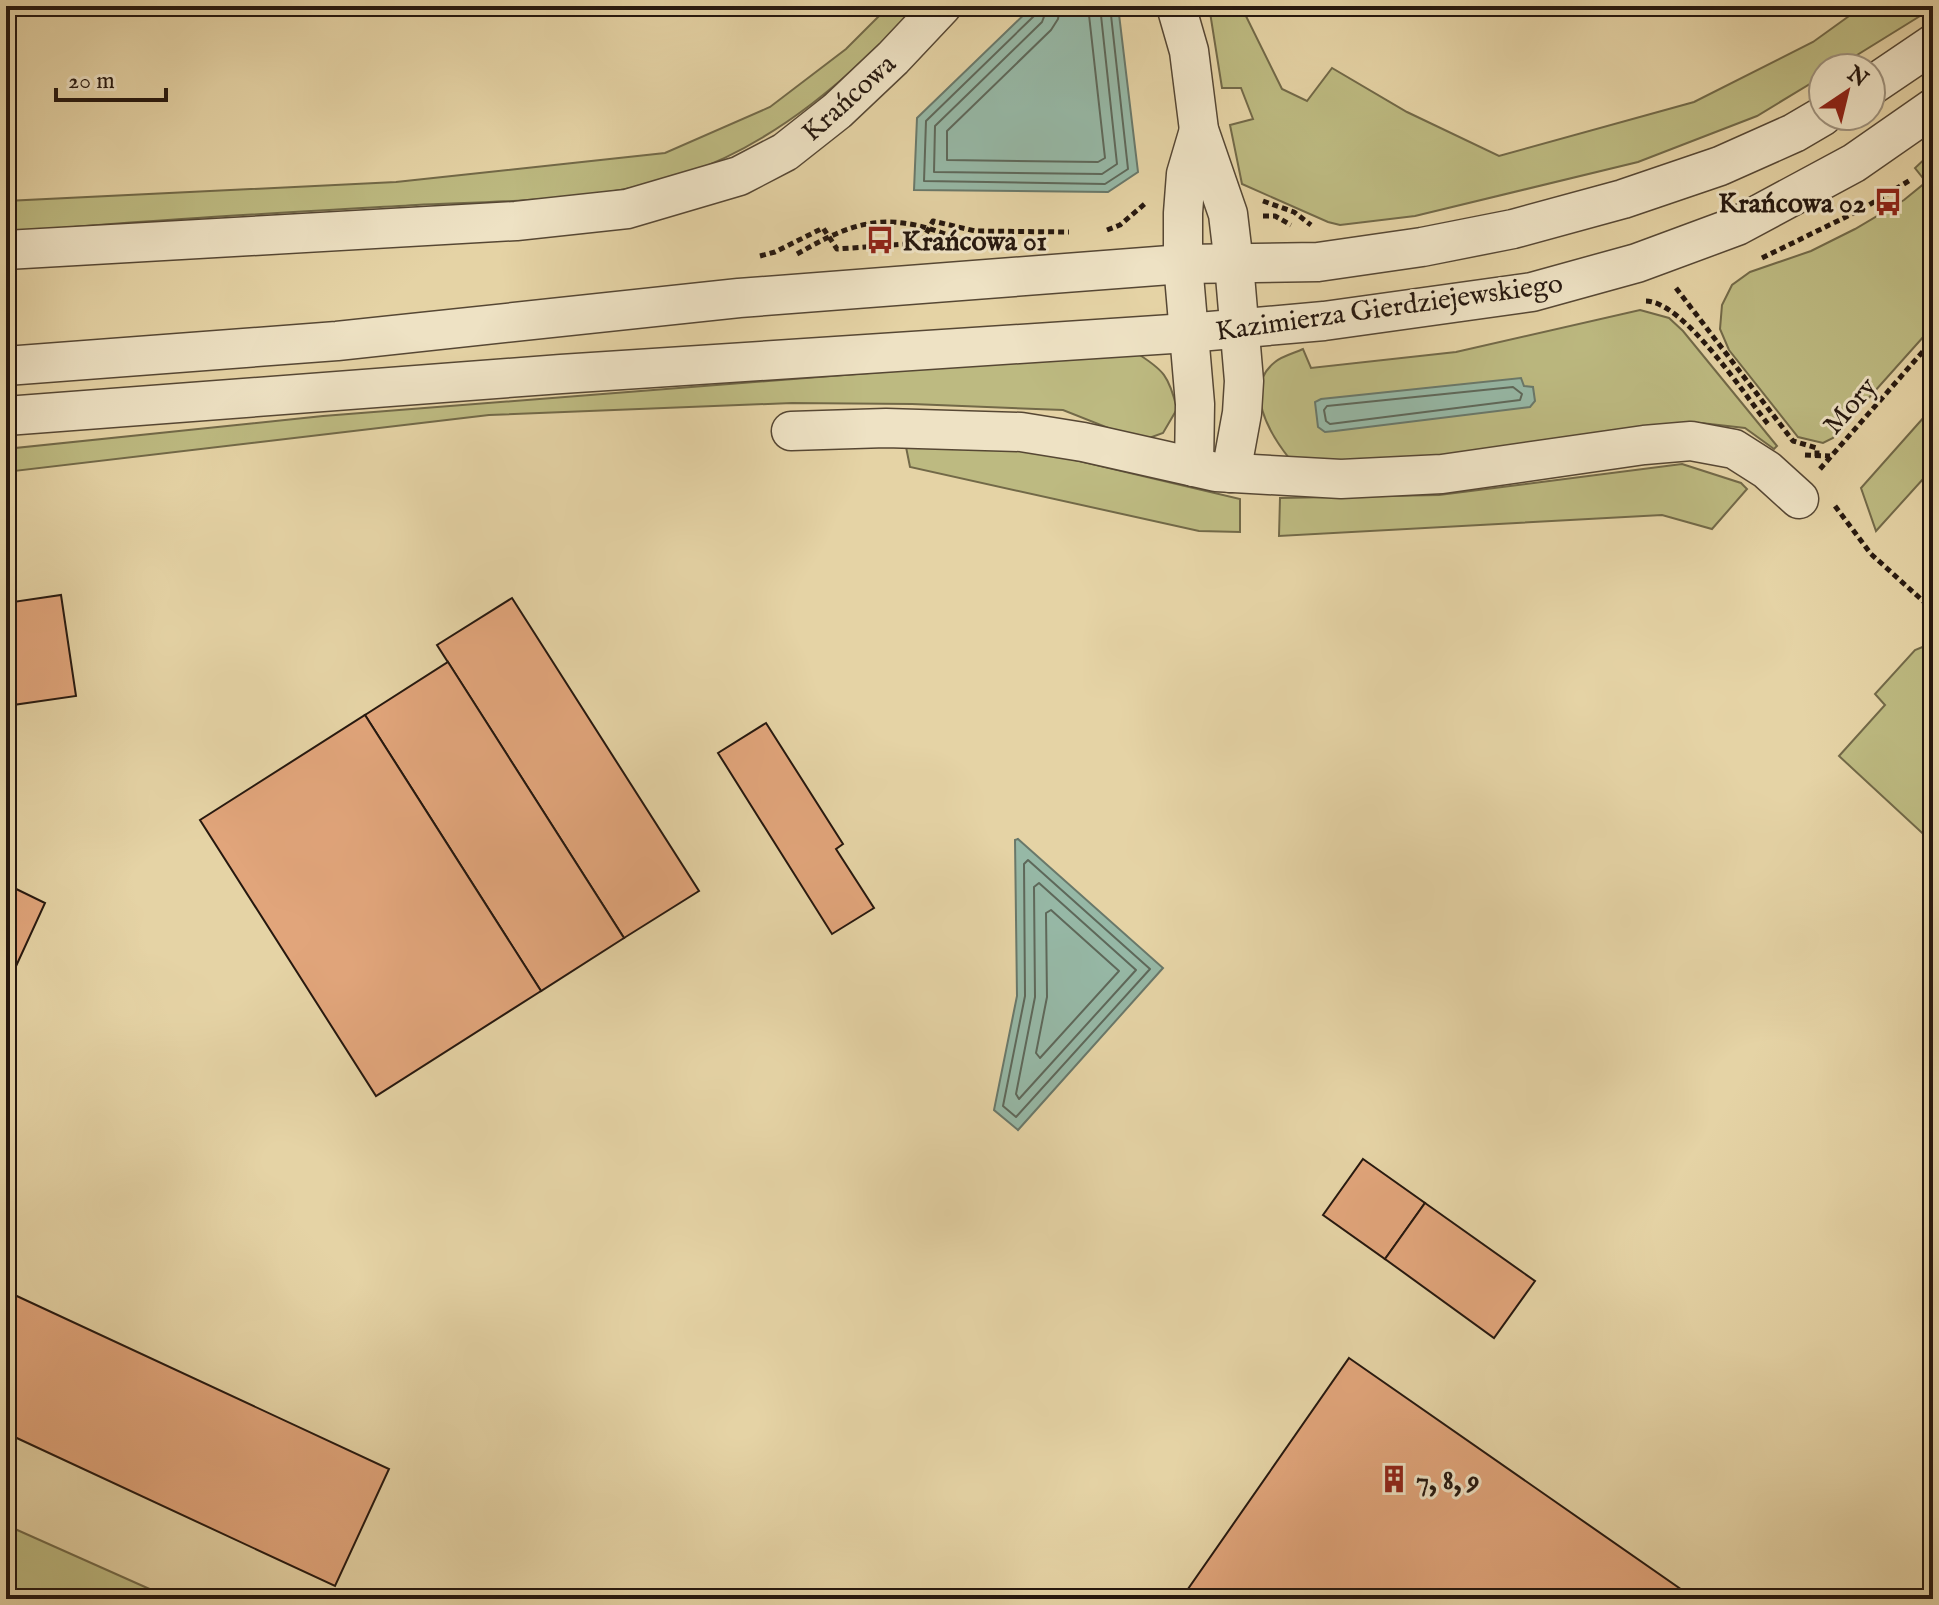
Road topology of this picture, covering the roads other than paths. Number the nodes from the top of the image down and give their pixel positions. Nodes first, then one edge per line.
1 (942, 6) edge
2 (1176, 6) edge
3 (1933, 44) edge
4 (1887, 75) edge
5 (1933, 108) edge
6 (1807, 125) edge
7 (1199, 130) junction
8 (6, 250) edge
9 (1183, 264) junction
10 (1234, 264) junction
11 (1240, 328) junction
12 (1187, 333) junction
13 (6, 366) edge
14 (6, 416) edge
15 (791, 431) dead end
16 (1213, 470) junction
17 (1799, 499) road end

1 - 8 street, Krańcowa
2 - 7 street
3 - 4 street
5 - 11 street, Kazimierza Gierdziejewskiego
6 - 10 street, Kazimierza Gierdziejewskiego
7 - 9 street
7 - 10 street
9 - 10 street, Kazimierza Gierdziejewskiego
9 - 12 street
9 - 13 street, Kazimierza Gierdziejewskiego
10 - 11 street
11 - 12 street, Kazimierza Gierdziejewskiego
11 - 16 street
12 - 14 street, Kazimierza Gierdziejewskiego
12 - 16 street
15 - 16 street
16 - 17 street

